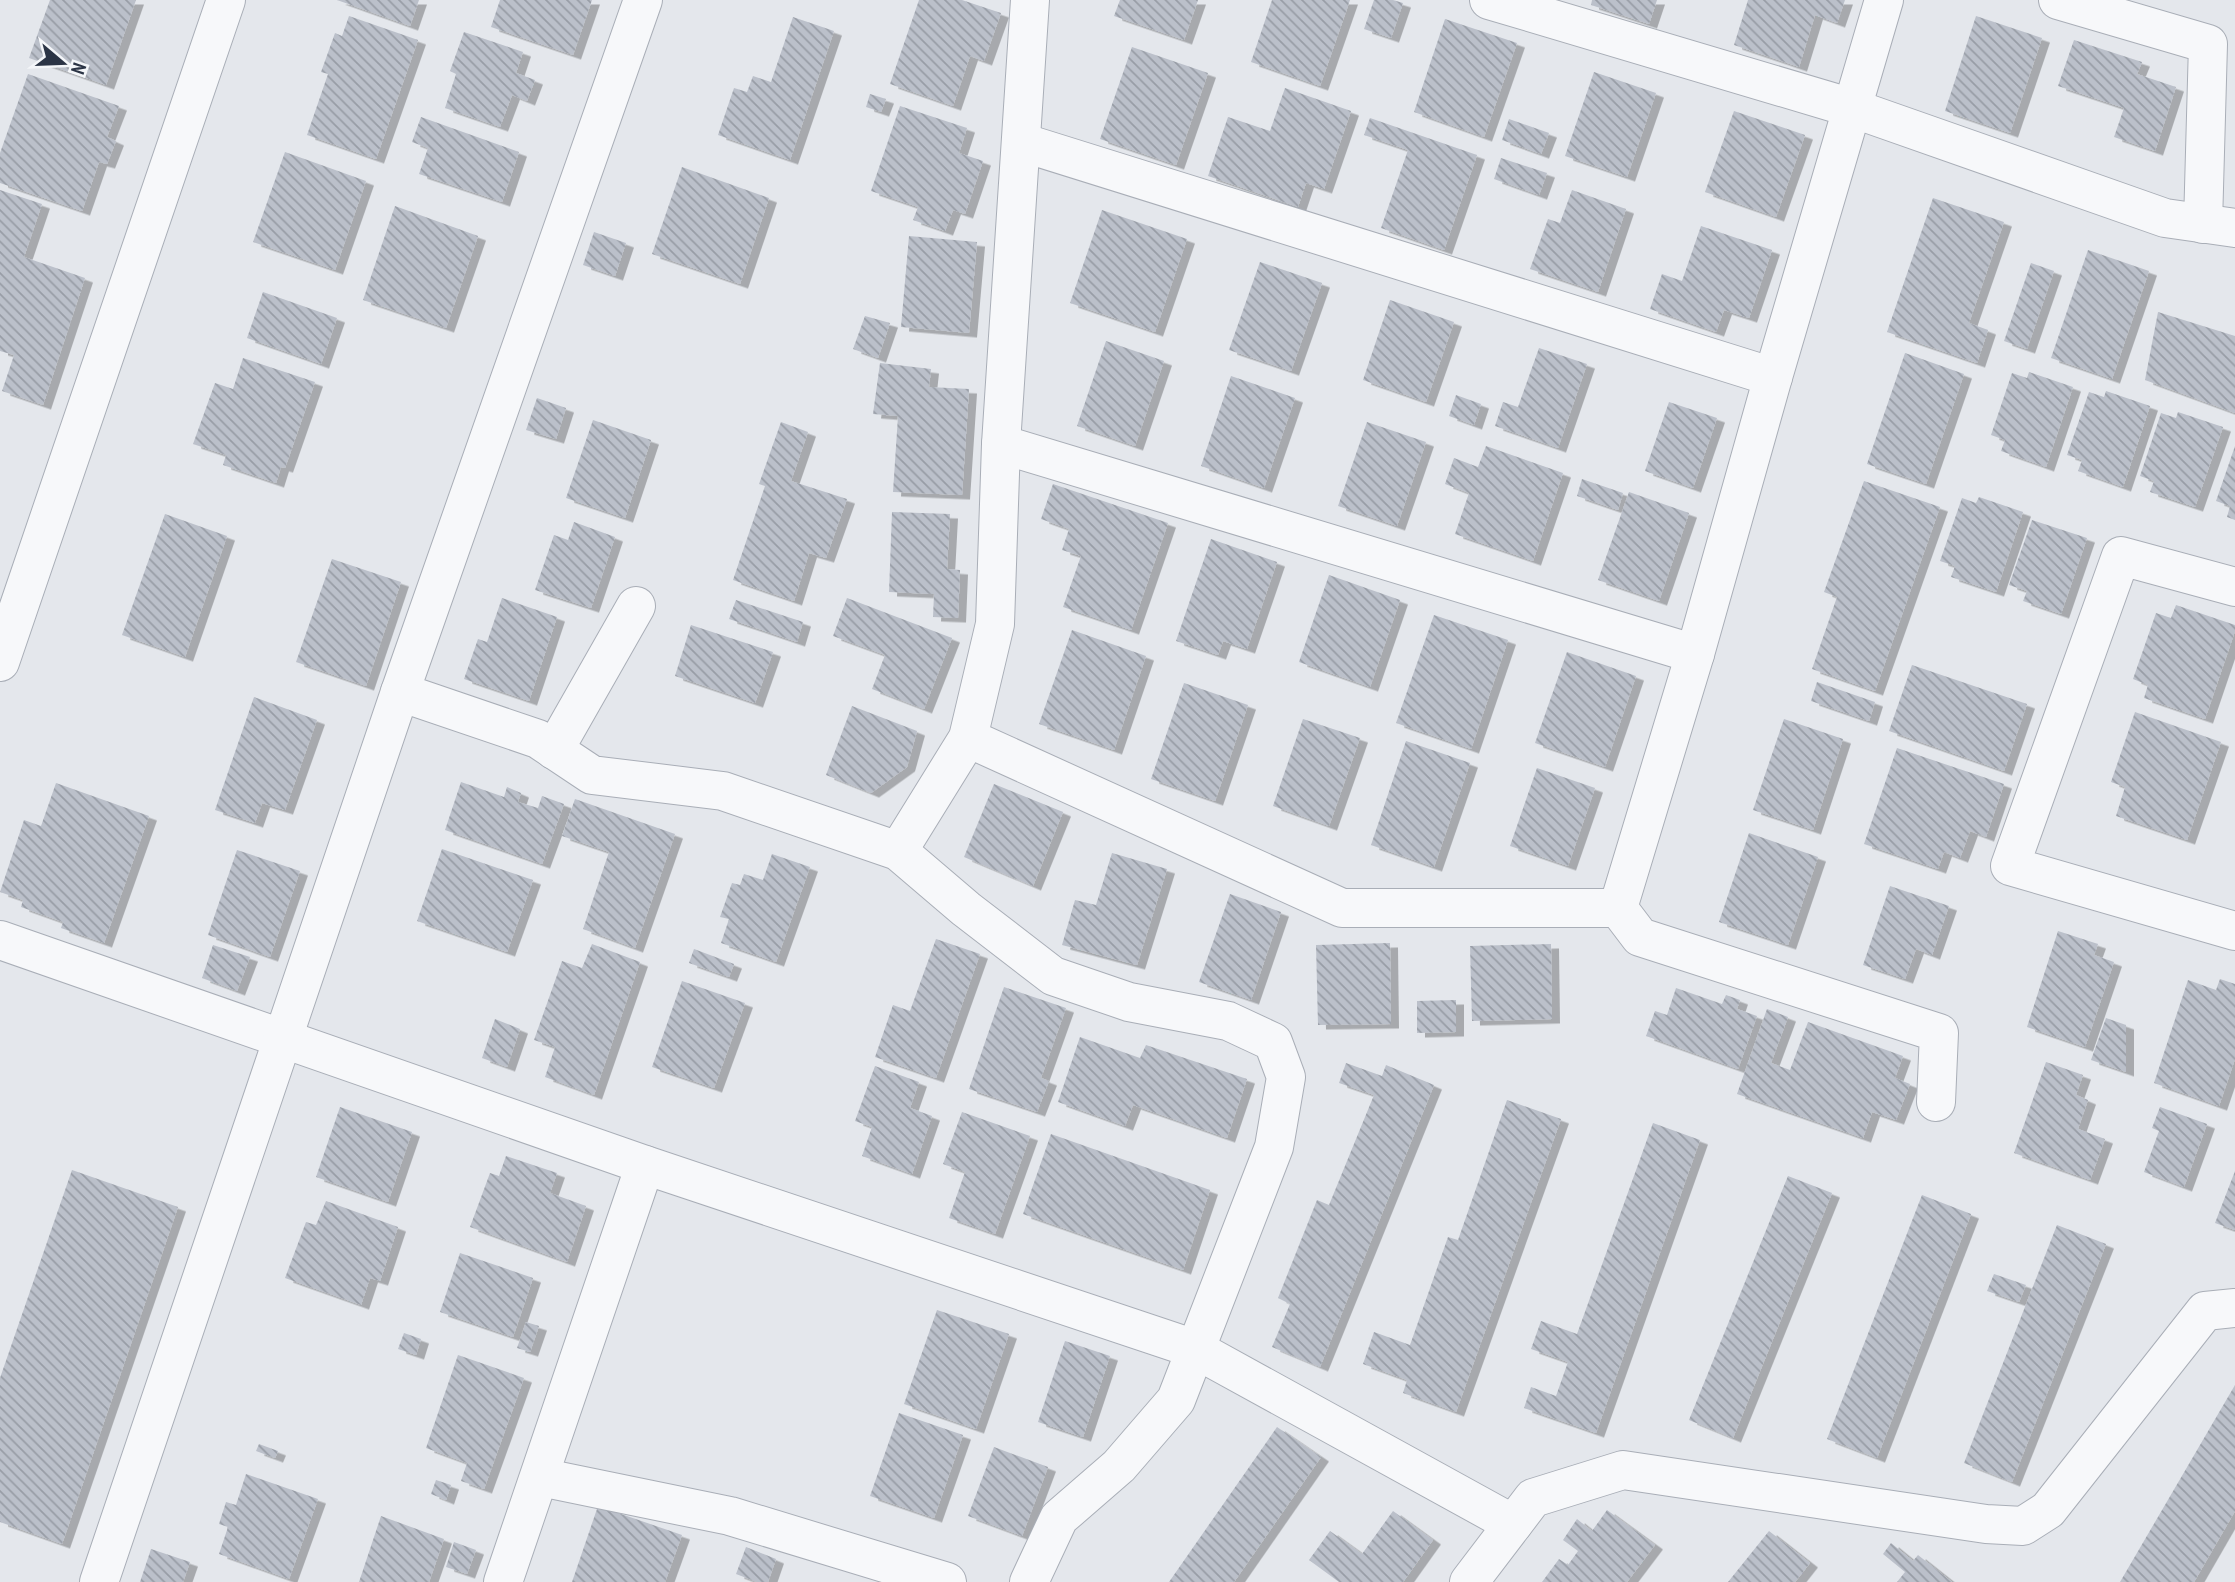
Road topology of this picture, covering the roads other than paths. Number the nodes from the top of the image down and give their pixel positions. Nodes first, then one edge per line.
1 (226, 0) edge
2 (643, 0) edge
3 (1030, 0) edge
4 (1489, 0) edge
5 (1884, 0) edge
6 (2058, 0) edge
7 (1852, 108) junction
8 (1021, 142) junction
9 (2219, 226) edge
10 (1773, 377) junction
11 (1001, 444) junction
12 (2235, 587) edge
13 (636, 606) dead end
14 (1695, 654) junction
15 (0, 662) edge
16 (400, 692) junction
17 (968, 738) junction
18 (554, 750) junction
19 (898, 851) junction
20 (1618, 908) junction
21 (2235, 931) edge
22 (0, 940) edge
23 (284, 1040) junction
24 (1936, 1102) dead end
25 (645, 1166) junction
26 (2235, 1308) edge
27 (1195, 1349) junction
28 (540, 1477) junction
29 (1513, 1524) junction
30 (99, 1582) edge
31 (503, 1582) edge
32 (947, 1582) edge
33 (1029, 1582) edge
34 (1469, 1582) edge

1 - 15 street
2 - 16 street
3 - 8 street
4 - 7 street
5 - 7 street
6 - 9 street
7 - 9 street
7 - 10 street
8 - 10 street
8 - 11 street
10 - 14 street
11 - 14 street
11 - 17 street
12 - 21 street
13 - 18 street
14 - 20 street
16 - 18 street
16 - 23 street
17 - 19 street
17 - 20 street
18 - 19 street
19 - 27 street
20 - 24 street
22 - 23 street
23 - 25 street
23 - 30 street
25 - 27 street
25 - 28 street
26 - 29 street
27 - 29 street
27 - 33 street
28 - 31 street
28 - 32 street
29 - 34 street

